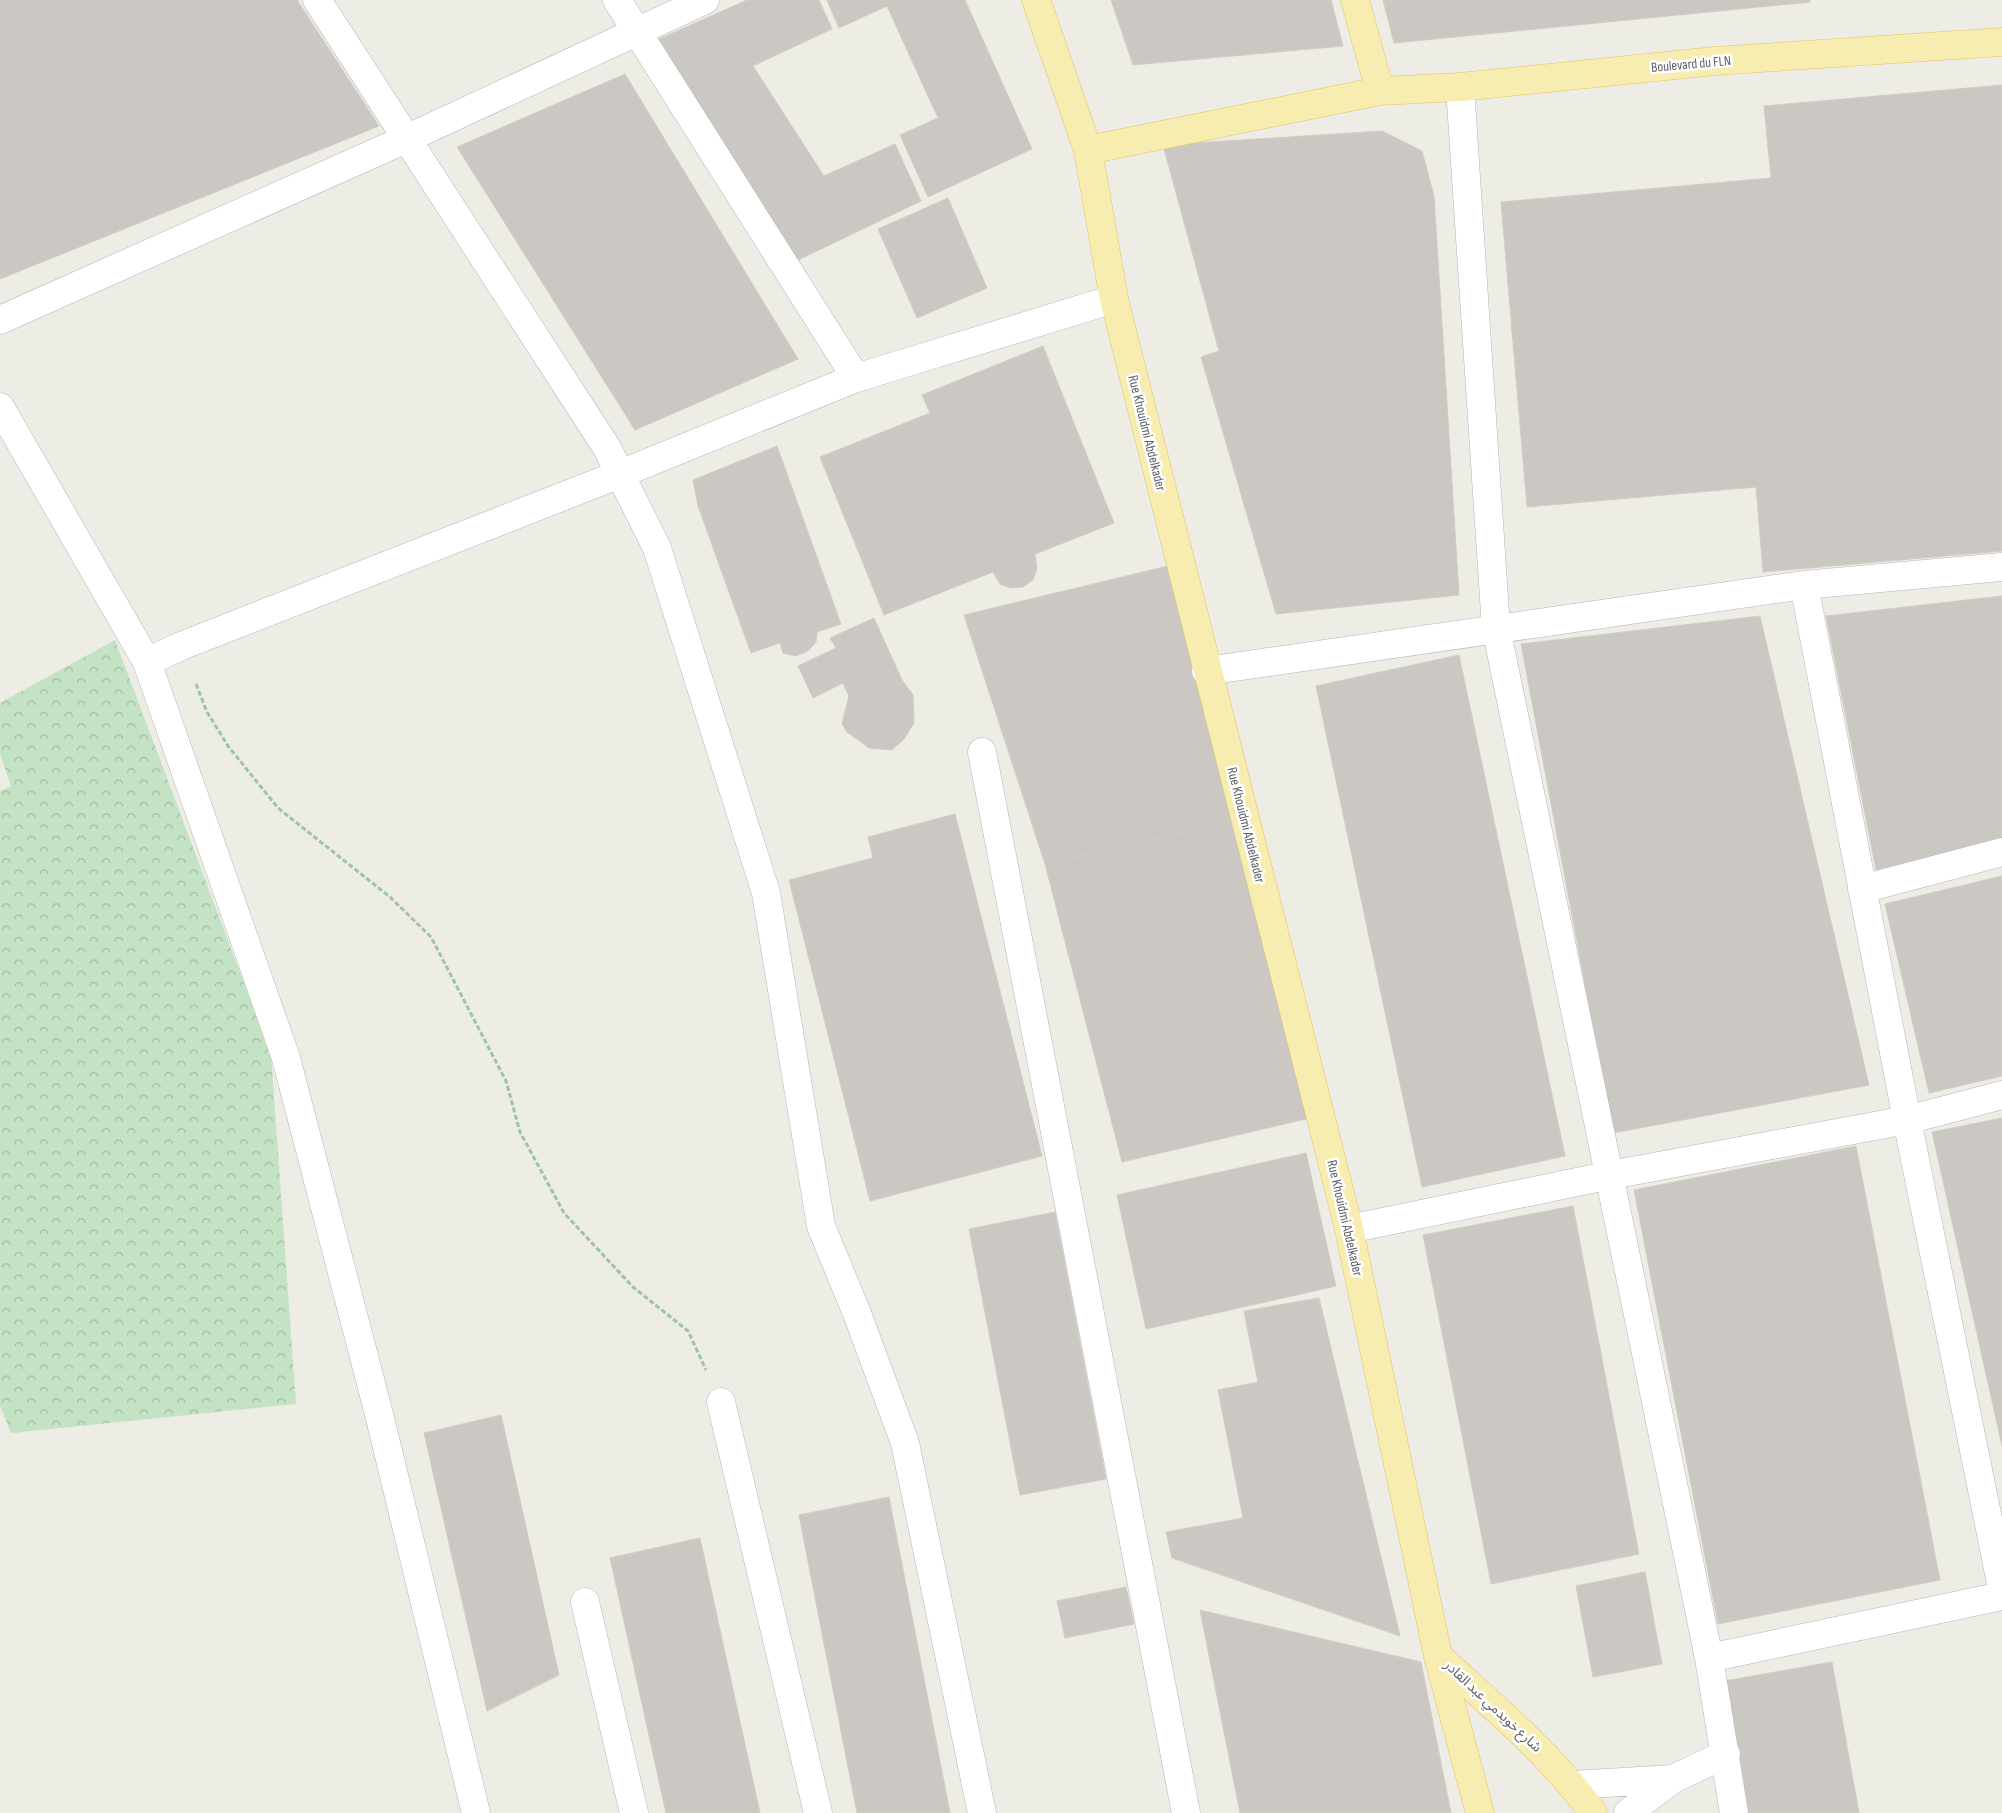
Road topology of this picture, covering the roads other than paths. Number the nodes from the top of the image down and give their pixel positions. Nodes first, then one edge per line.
1 (317, 0) edge
2 (617, 0) edge
3 (705, 0) edge
4 (1036, 0) edge
5 (1355, 0) edge
6 (635, 32) junction
7 (2002, 42) edge
8 (1460, 87) junction
9 (1380, 91) junction
10 (406, 139) junction
11 (1088, 150) junction
12 (1114, 299) junction
13 (0, 320) edge
14 (856, 378) junction
15 (0, 407) edge
16 (620, 474) junction
17 (2002, 567) edge
18 (1804, 585) junction
19 (1496, 628) junction
20 (147, 662) junction
21 (1206, 671) junction
22 (982, 752) dead end
23 (2002, 852) edge
24 (1862, 889) junction
25 (2002, 1096) edge
26 (1907, 1120) junction
27 (1611, 1174) junction
28 (1349, 1229) junction
29 (721, 1402) road end
30 (2002, 1588) edge
31 (2002, 1596) edge
32 (585, 1602) dead end
33 (1438, 1656) junction
34 (1709, 1658) junction
35 (1726, 1754) junction
36 (1673, 1779) junction
37 (1574, 1785) junction
38 (476, 1813) edge
39 (634, 1813) edge
40 (818, 1813) edge
41 (982, 1813) edge
42 (1186, 1813) edge
43 (1480, 1813) edge
44 (1593, 1813) edge
45 (1628, 1813) edge
46 (1734, 1813) edge

1 - 10 street
2 - 6 street
3 - 6 street
4 - 11 main road, Rue Khouidmi Abdelkader
5 - 9 main road
6 - 10 street
6 - 14 street
7 - 8 main road, Boulevard du FLN
8 - 9 main road, Boulevard du FLN
8 - 19 street
9 - 11 main road, Boulevard du FLN
10 - 13 street
10 - 16 street
11 - 12 main road, Rue Khouidmi Abdelkader
12 - 14 street
12 - 21 main road, Rue Khouidmi Abdelkader
14 - 16 street
15 - 20 street
16 - 20 street
16 - 41 street
17 - 18 street
18 - 19 street
18 - 24 street
19 - 21 street
19 - 27 street
20 - 38 street
21 - 28 main road, Rue Khouidmi Abdelkader
22 - 42 street
23 - 24 street
24 - 26 street
25 - 26 street
26 - 27 street
26 - 30 street
27 - 28 street
27 - 34 street
28 - 33 main road, Rue Khouidmi Abdelkader
29 - 40 street
31 - 34 street
32 - 39 street
33 - 37 main road, شارع خويدمي عبد القادر
33 - 43 main road, شارع خويدمي عبد القادر
34 - 35 street
35 - 36 street
35 - 46 street
36 - 37 street
36 - 45 street
37 - 44 main road, شارع خويدمي عبد القادر

